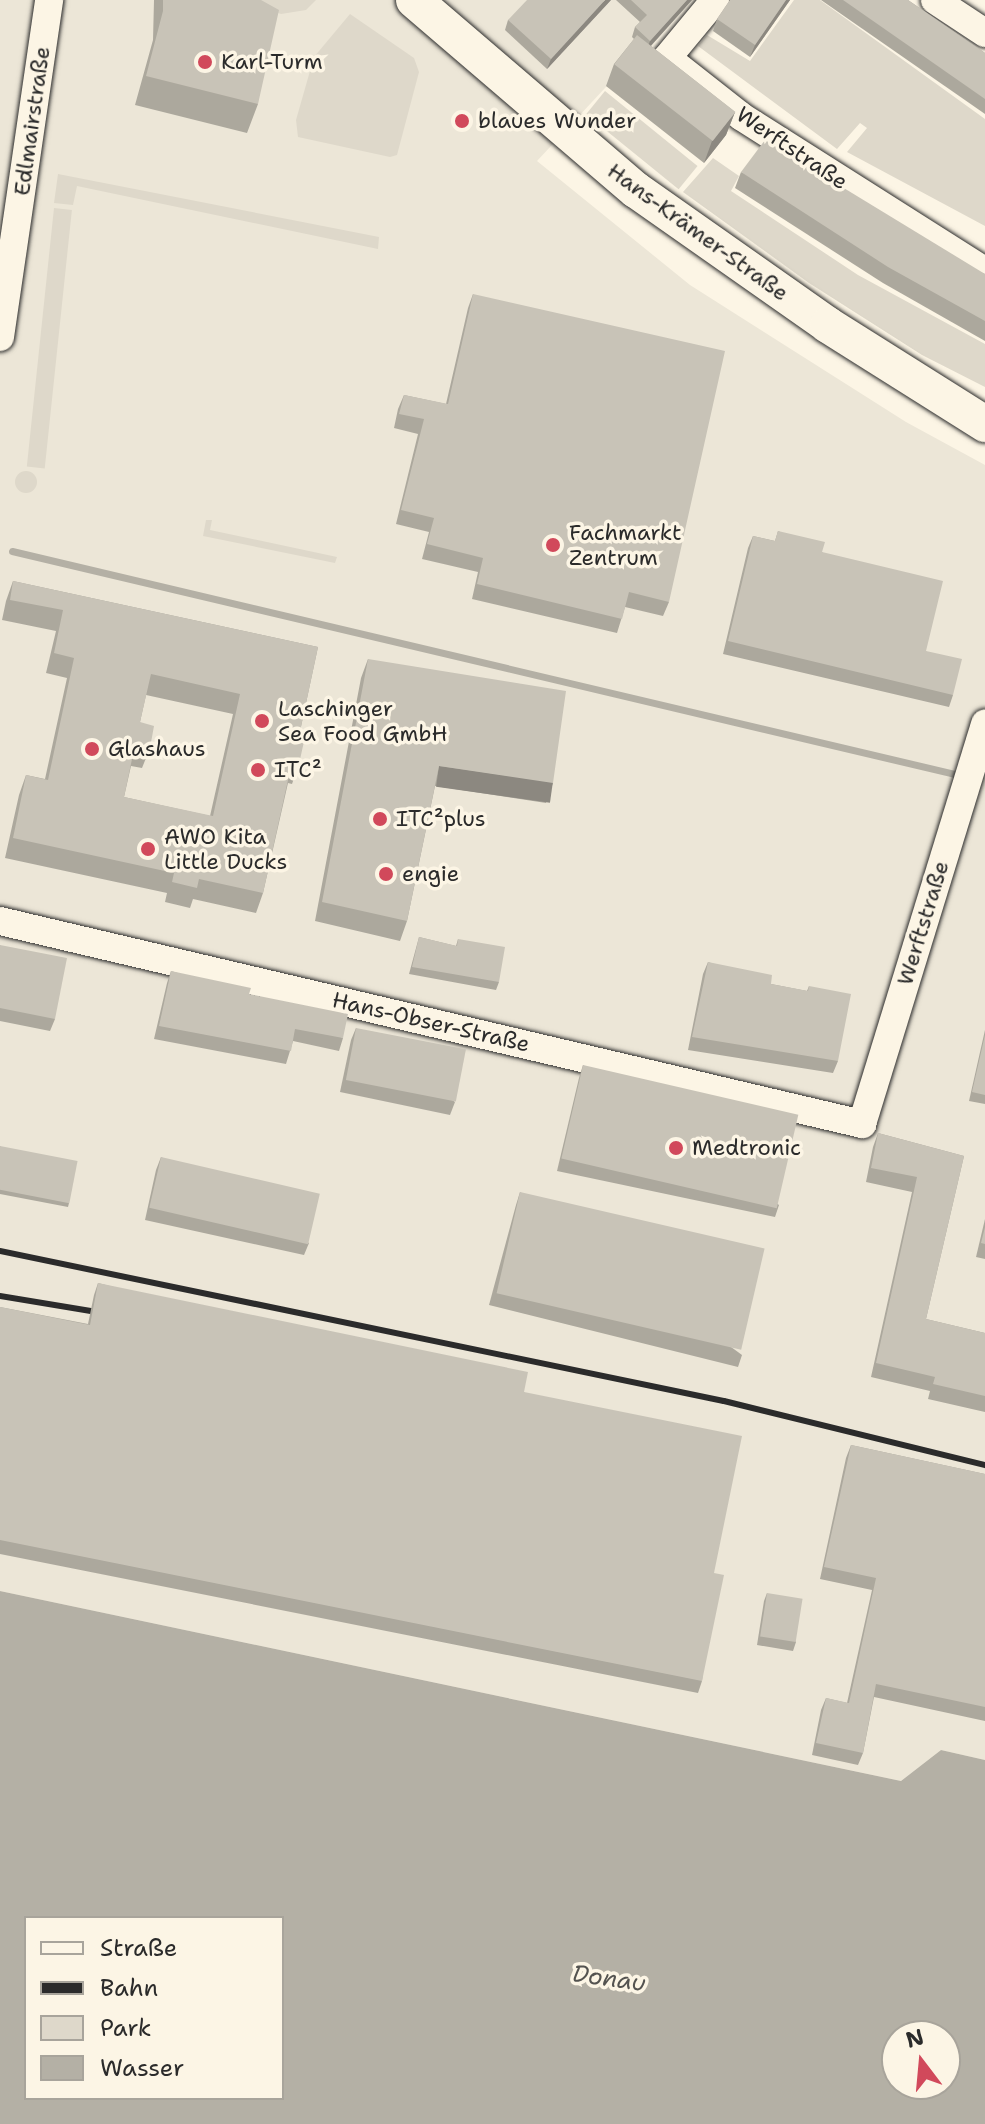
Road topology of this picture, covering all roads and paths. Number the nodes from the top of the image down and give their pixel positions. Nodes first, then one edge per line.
1 (49, 0) edge
2 (395, 0) edge
3 (715, 0) edge
4 (935, 0) edge
5 (423, 7) edge
6 (985, 33) edge
7 (985, 271) edge
8 (0, 337) edge
9 (985, 424) edge
10 (981, 735) edge
11 (0, 921) edge
12 (862, 1124) joint

1 - 8 street, Edlmairstraße
2 - 5 main road, Hans-Krämer-Straße
3 - 7 street, Werftstraße
4 - 6 street
5 - 9 main road, Hans-Krämer-Straße
10 - 12 street, Werftstraße
11 - 12 street, Hans-Obser-Straße

